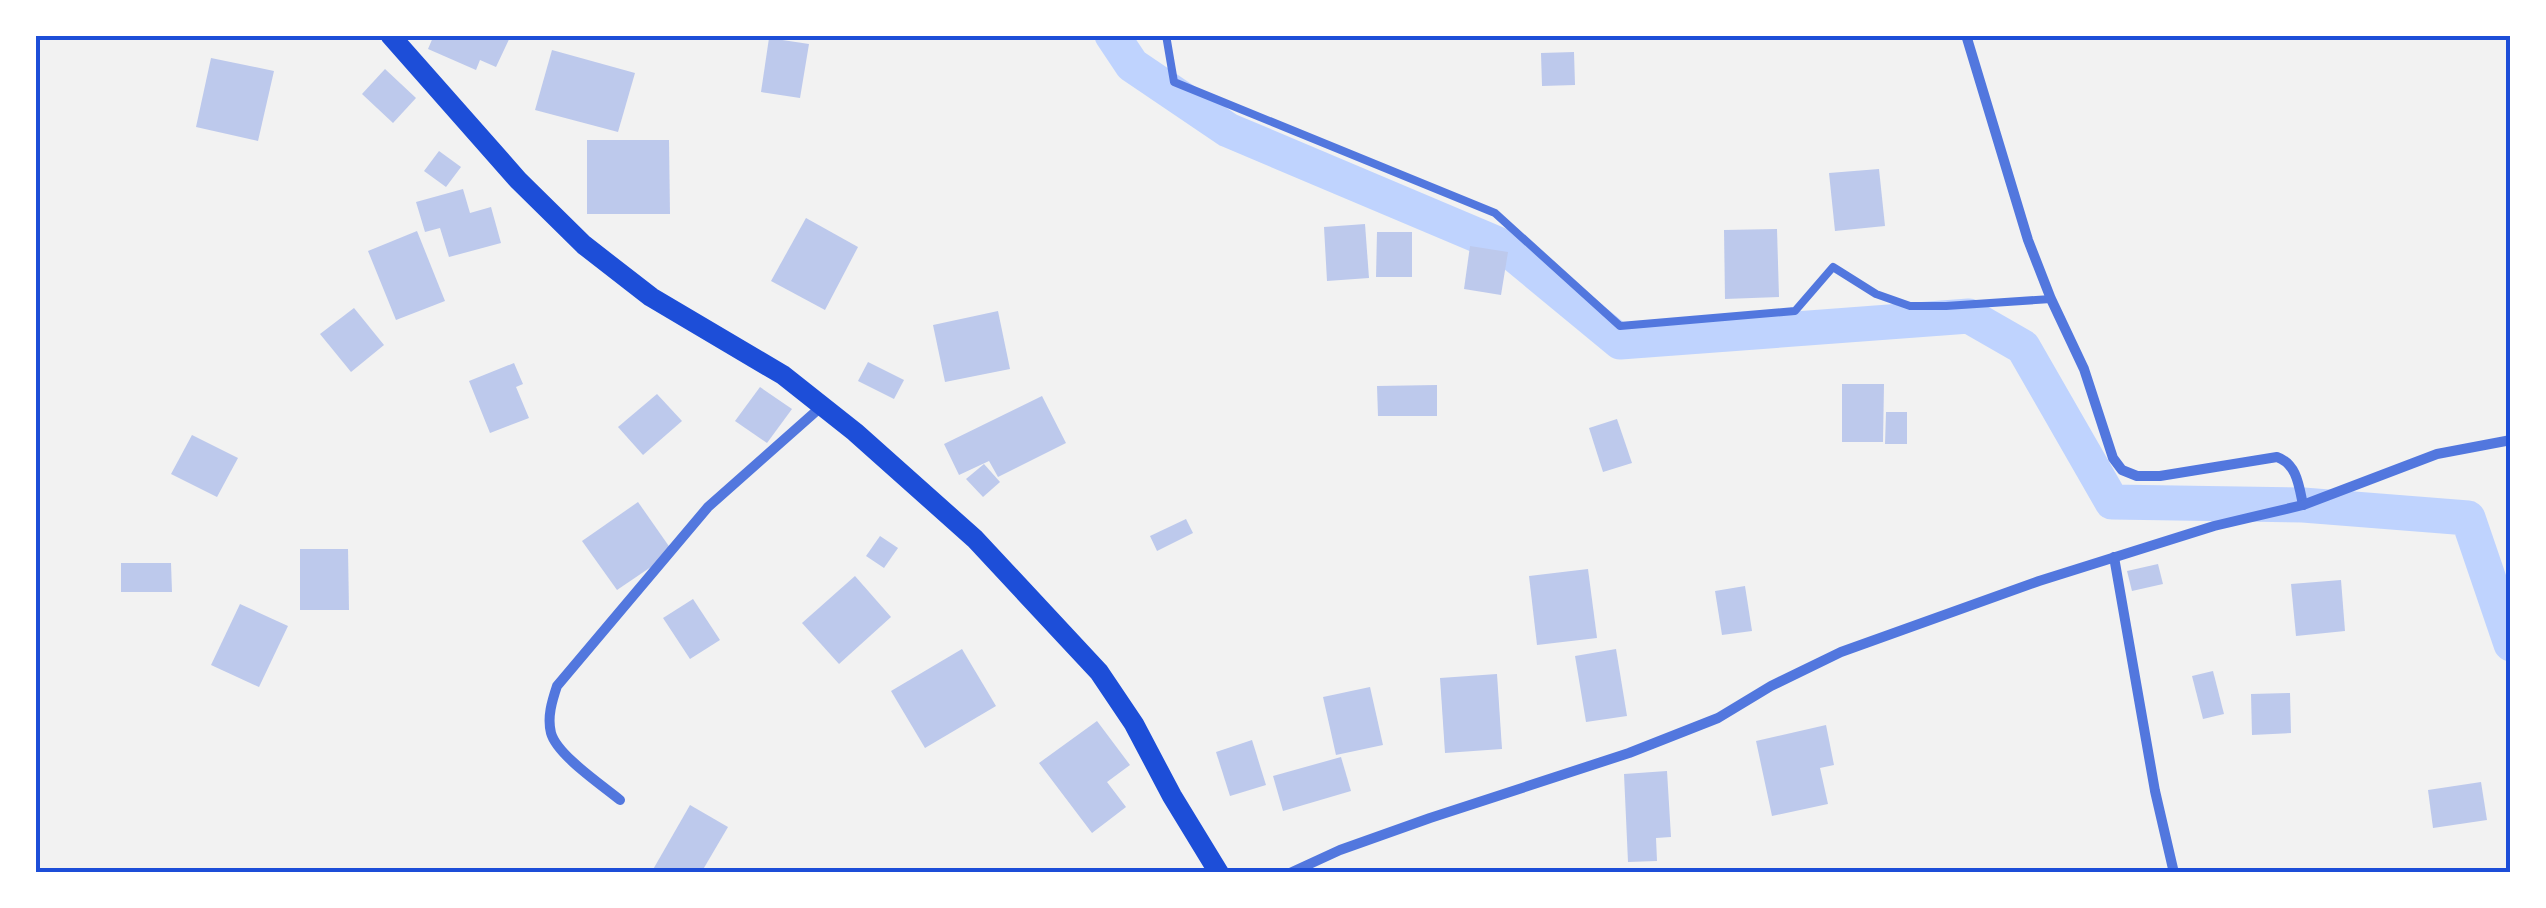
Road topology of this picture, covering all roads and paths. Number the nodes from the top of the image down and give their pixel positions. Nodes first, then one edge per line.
1 (390, 35) edge
2 (1166, 35) edge
3 (1966, 35) edge
4 (2050, 299) junction
5 (822, 406) junction
6 (2511, 440) edge
7 (2303, 505) junction
8 (2114, 557) junction
9 (620, 800) dead end
10 (1220, 873) edge
11 (1290, 873) edge
12 (2174, 873) edge

1 - 5 main road
2 - 4 lane
3 - 4 street
4 - 7 street
5 - 9 street
5 - 10 main road
6 - 7 street
7 - 8 street
8 - 11 street
8 - 12 street

